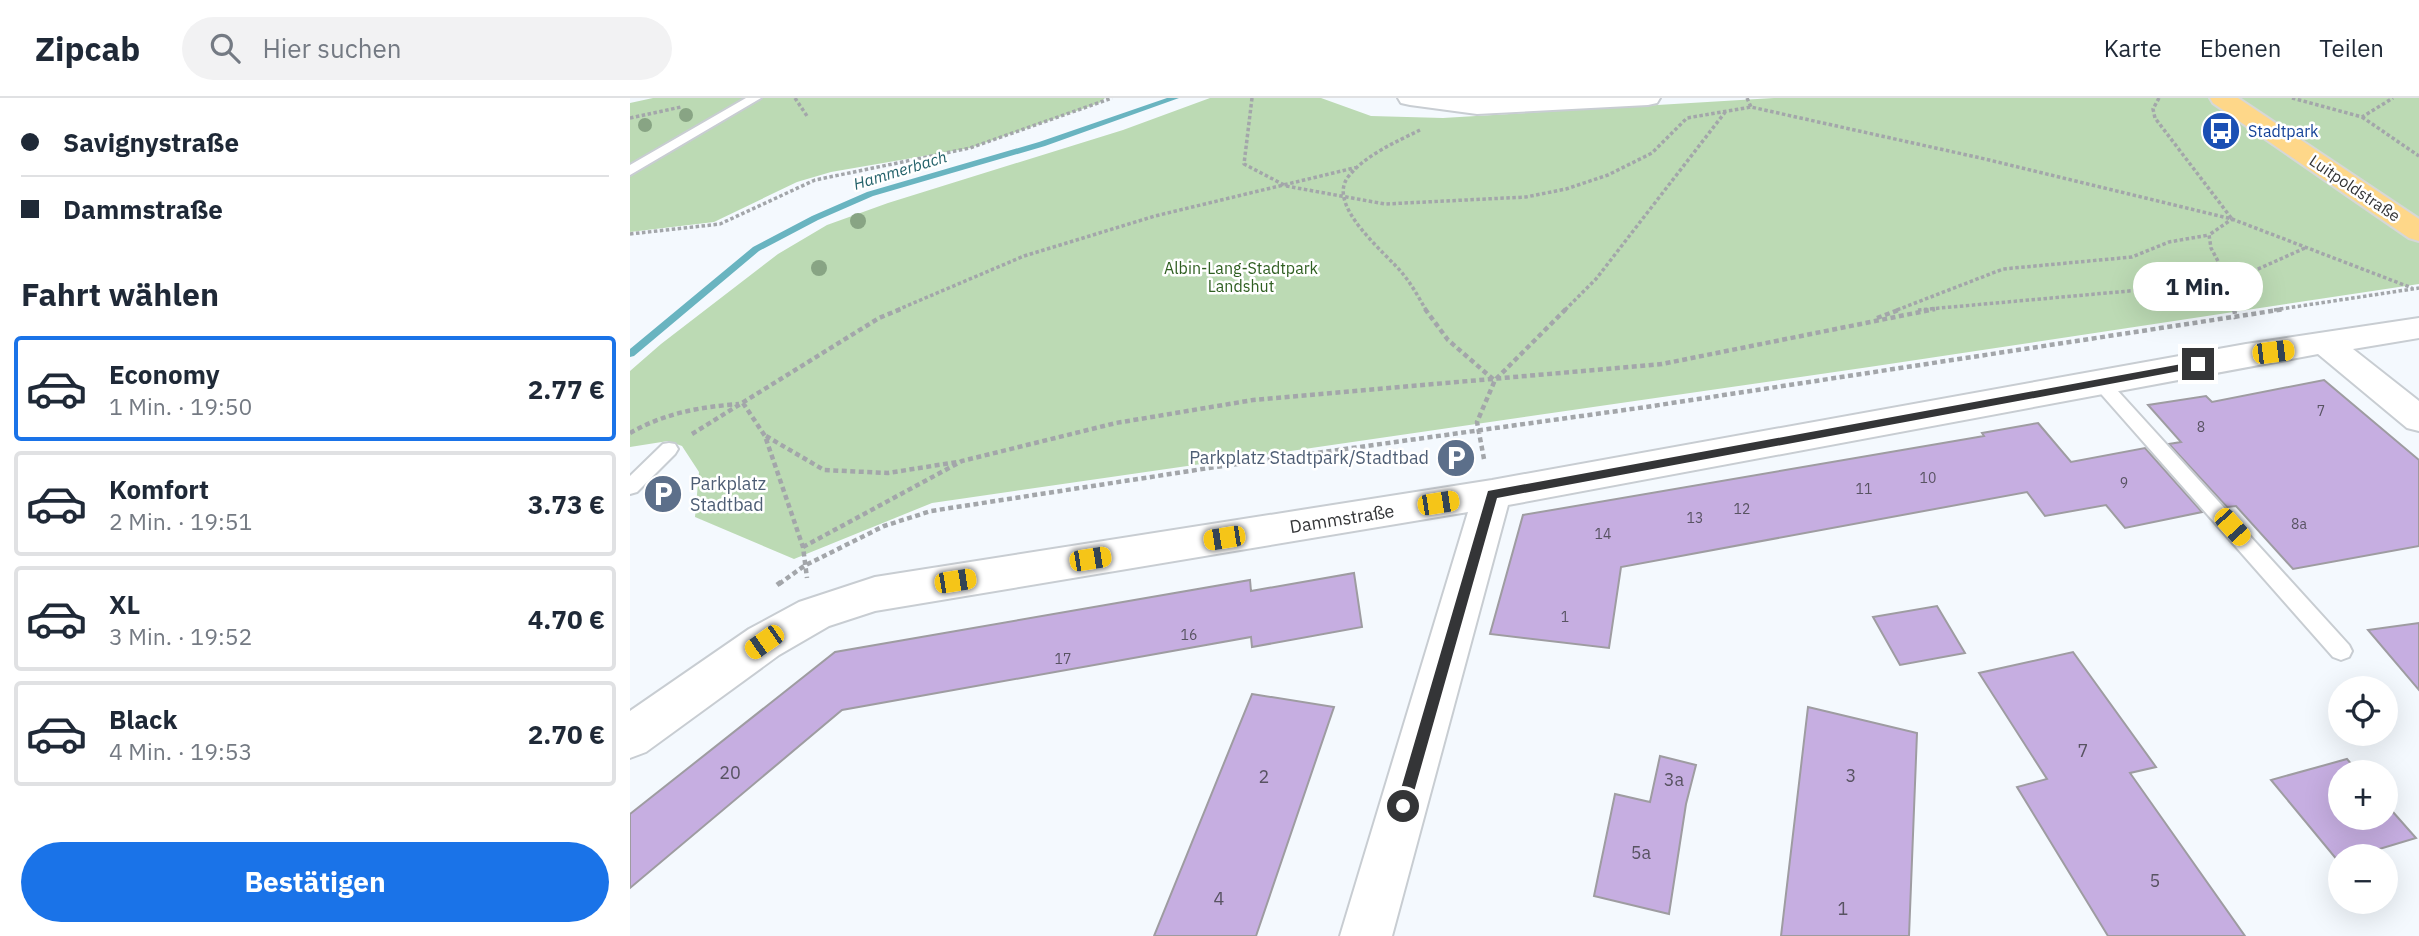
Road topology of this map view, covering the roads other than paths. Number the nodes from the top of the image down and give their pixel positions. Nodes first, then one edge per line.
1 (755, 98) edge
2 (1410, 98) edge
3 (1648, 98) edge
4 (2222, 98) edge
5 (630, 171) edge
6 (2419, 232) edge
7 (2419, 328) edge
8 (2327, 345) junction
9 (2101, 383) junction
10 (2419, 419) edge
11 (669, 449) road end
12 (630, 487) edge
13 (1492, 494) junction
14 (2341, 651) dead end
15 (630, 737) edge
16 (1366, 936) edge

1 - 5 lane
2 - 3 street
4 - 6 main road, Luitpoldstraße
7 - 8 street, Dammstraße
8 - 9 street, Dammstraße
8 - 10 street
9 - 13 street, Dammstraße
9 - 14 lane
11 - 12 lane
13 - 15 street, Dammstraße
13 - 16 street

